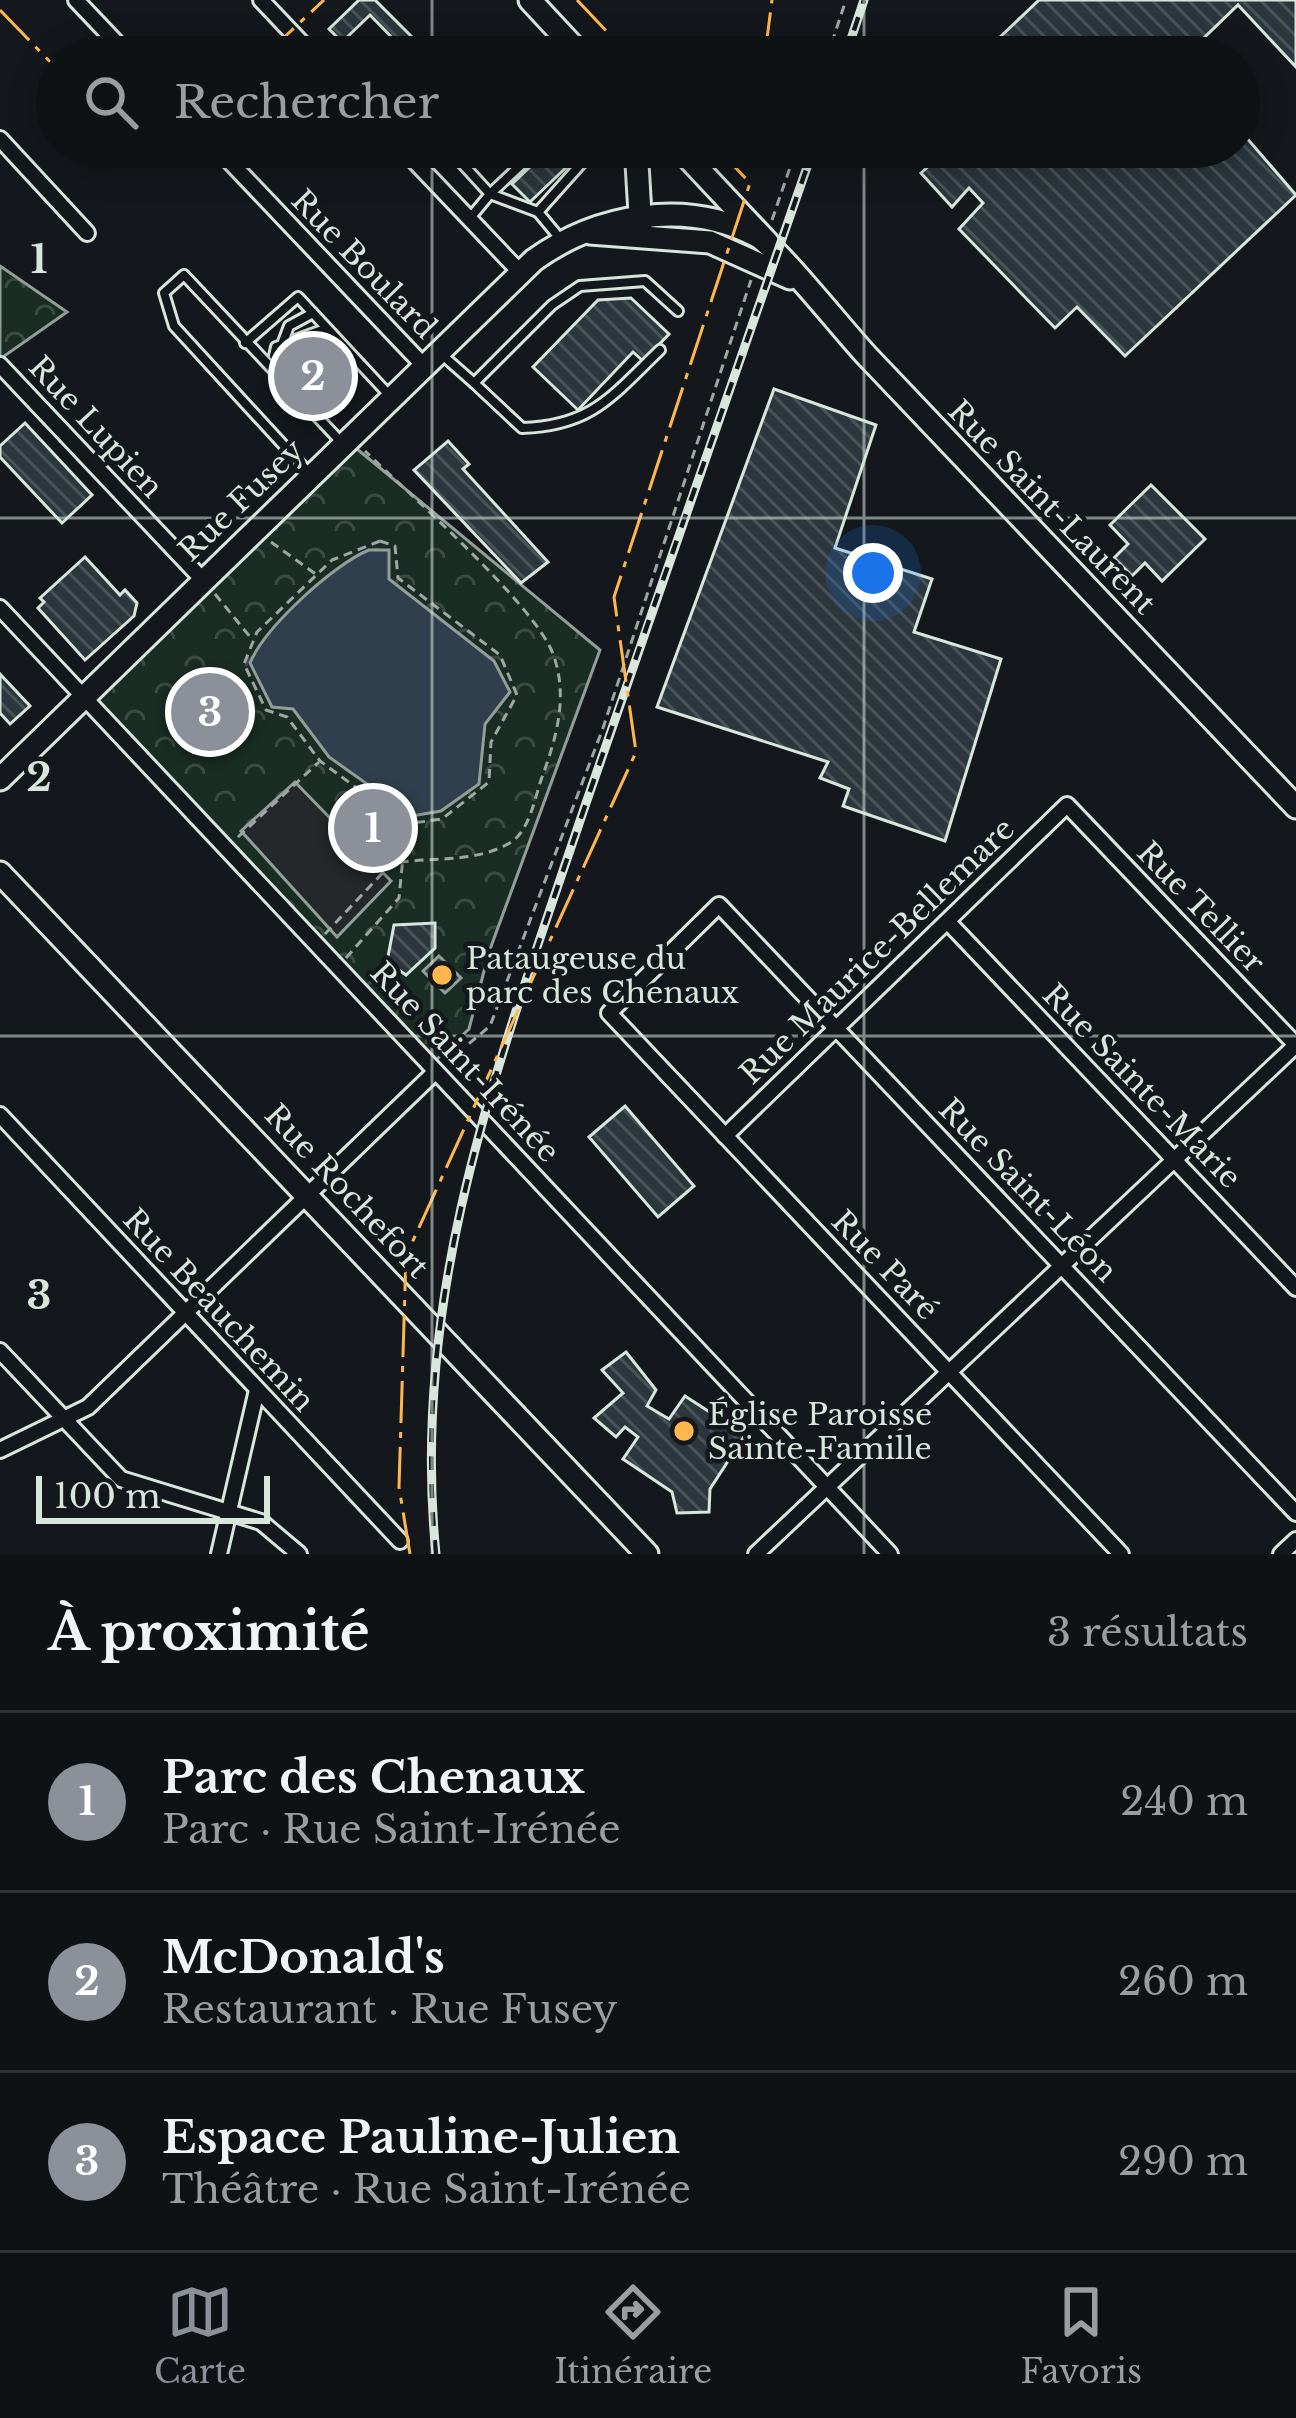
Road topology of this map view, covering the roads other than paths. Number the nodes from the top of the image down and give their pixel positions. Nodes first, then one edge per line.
1 (76, 0) edge
2 (261, 0) edge
3 (530, 0) edge
4 (110, 36) edge
5 (295, 36) edge
6 (563, 36) edge
7 (0, 139) edge
8 (237, 168) edge
9 (421, 168) edge
10 (464, 168) edge
11 (524, 168) edge
12 (573, 168) edge
13 (637, 168) edge
14 (696, 168) edge
15 (541, 192) dead end
16 (490, 194) junction
17 (548, 201) junction
18 (538, 212) junction
19 (469, 219) junction
20 (640, 225) junction
21 (87, 233) dead end
22 (563, 242) junction
23 (764, 248) junction
24 (520, 272) junction
25 (678, 311) dead end
26 (313, 314) junction
27 (327, 328) junction
28 (283, 342) junction
29 (245, 343) junction
30 (660, 350) dead end
31 (431, 359) junction
32 (0, 365) edge
33 (474, 383) junction
34 (391, 397) junction
35 (313, 413) junction
36 (346, 440) junction
37 (310, 474) junction
38 (202, 579) junction
39 (0, 608) edge
40 (84, 698) junction
41 (0, 779) edge
42 (1067, 806) joint
43 (1296, 807) edge
44 (0, 872) edge
45 (719, 905) joint
46 (948, 922) junction
47 (837, 1028) junction
48 (1296, 1045) edge
49 (435, 1072) junction
50 (0, 1115) edge
51 (725, 1136) junction
52 (1175, 1159) junction
53 (309, 1194) junction
54 (1063, 1265) junction
55 (1296, 1288) edge
56 (185, 1313) junction
57 (0, 1351) edge
58 (951, 1373) junction
59 (257, 1390) junction
60 (64, 1419) junction
61 (0, 1450) edge
62 (826, 1487) junction
63 (229, 1513) junction
64 (1296, 1513) edge
65 (400, 1540) dead end
66 (1296, 1540) edge
67 (219, 1554) edge
68 (299, 1554) edge
69 (647, 1554) edge
70 (756, 1554) edge
71 (890, 1554) edge
72 (1120, 1554) edge
73 (1281, 1554) edge

1 - 4 street
2 - 5 street
3 - 6 main road
7 - 21 street
8 - 31 street, Rue Boulard
9 - 19 street
10 - 16 lane
11 - 16 lane
12 - 17 lane
13 - 20 main road
14 - 23 main road, Rue Saint-Laurent
15 - 17 lane
16 - 18 lane
16 - 19 lane
17 - 18 lane
18 - 22 lane
19 - 24 street
20 - 22 main road, Rue Fusey
20 - 23 main road, Rue Fusey
22 - 24 main road, Rue Fusey
23 - 43 main road, Rue Saint-Laurent
24 - 31 main road, Rue Fusey
25 - 33 lane
26 - 27 lane
26 - 28 lane
26 - 29 lane
27 - 28 lane
27 - 34 lane
28 - 35 lane
29 - 35 lane
29 - 37 lane
30 - 33 lane
31 - 33 lane
31 - 34 main road, Rue Fusey
32 - 38 street, Rue Lupien
34 - 36 main road, Rue Fusey
35 - 36 lane
36 - 37 main road, Rue Fusey
37 - 38 main road, Rue Fusey
38 - 40 main road, Rue Fusey
39 - 40 street, Rue Saint-Irénée
40 - 41 main road, Rue Fusey
40 - 49 street, Rue Saint-Irénée
42 - 46 street, Rue Maurice-Bellemare
42 - 48 street, Rue Tellier
44 - 53 main road, Rue Rochefort
45 - 47 street, Rue Saint-Léon
45 - 51 street, Rue Paré
46 - 47 street, Rue Maurice-Bellemare
46 - 52 street, Rue Sainte-Marie
47 - 51 street, Rue Maurice-Bellemare
47 - 54 street, Rue Saint-Léon
48 - 52 street
49 - 53 street
49 - 62 street, Rue Saint-Irénée
50 - 56 street, Rue Beauchemin
51 - 58 street, Rue Paré
52 - 54 street
52 - 55 street, Rue Sainte-Marie
53 - 56 street
53 - 69 main road, Rue Rochefort
54 - 58 street
54 - 64 street, Rue Saint-Léon
56 - 59 street, Rue Beauchemin
56 - 60 street
57 - 60 street
58 - 62 street
58 - 72 street, Rue Paré
59 - 63 street
59 - 65 street, Rue Beauchemin
60 - 61 street
60 - 63 street
62 - 70 street
62 - 71 street, Rue Saint-Irénée
63 - 67 street
63 - 68 street
66 - 73 street

